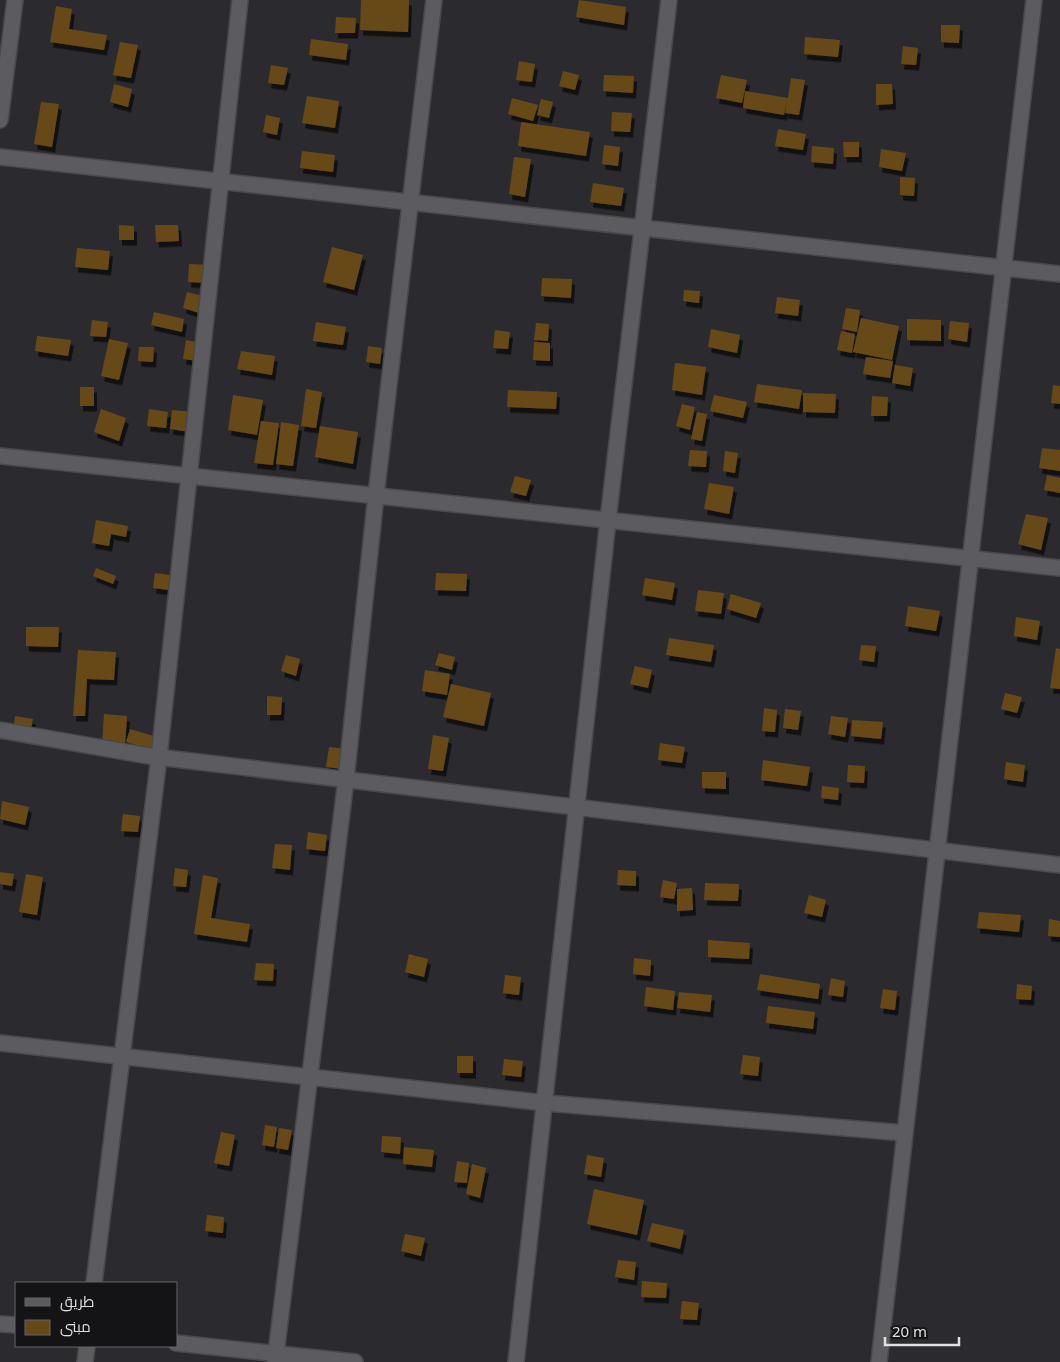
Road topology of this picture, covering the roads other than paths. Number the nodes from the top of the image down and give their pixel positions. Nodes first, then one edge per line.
1 (15, 0) edge
2 (240, 0) edge
3 (434, 0) edge
4 (669, 0) edge
5 (1034, 0) edge
6 (0, 120) edge
7 (0, 157) edge
8 (221, 181) junction
9 (410, 202) junction
10 (642, 228) junction
11 (1004, 268) junction
12 (1060, 274) edge
13 (0, 456) edge
14 (189, 476) junction
15 (376, 495) junction
16 (608, 520) junction
17 (971, 558) junction
18 (1060, 568) edge
19 (0, 730) edge
20 (159, 757) junction
21 (346, 779) junction
22 (577, 807) junction
23 (938, 850) junction
24 (1060, 864) edge
25 (0, 1043) edge
26 (122, 1057) junction
27 (310, 1077) junction
28 (546, 1103) junction
29 (905, 1133) junction
30 (94, 1282) edge
31 (0, 1324) edge
32 (15, 1325) edge
33 (178, 1342) edge
34 (86, 1347) edge
35 (275, 1358) edge
36 (84, 1362) edge
37 (355, 1362) edge
38 (516, 1362) edge
39 (879, 1362) edge

1 - 6 street
2 - 8 street
3 - 9 street
4 - 10 street
5 - 11 street
7 - 8 street
8 - 9 street
8 - 14 street
9 - 10 street
9 - 15 street
10 - 11 street
10 - 16 street
11 - 12 street
11 - 17 street
13 - 14 street
14 - 15 street
14 - 20 street
15 - 16 street
15 - 21 street
16 - 17 street
16 - 22 street
17 - 18 street
17 - 23 street
19 - 20 street
20 - 21 street
20 - 26 street
21 - 22 street
21 - 27 street
22 - 23 street
22 - 28 street
23 - 24 street
23 - 29 street
25 - 26 street
26 - 27 street
26 - 30 street
27 - 28 street
27 - 35 street
28 - 29 street
28 - 38 street
29 - 39 street
31 - 32 street
33 - 35 street
34 - 36 street
35 - 37 street

